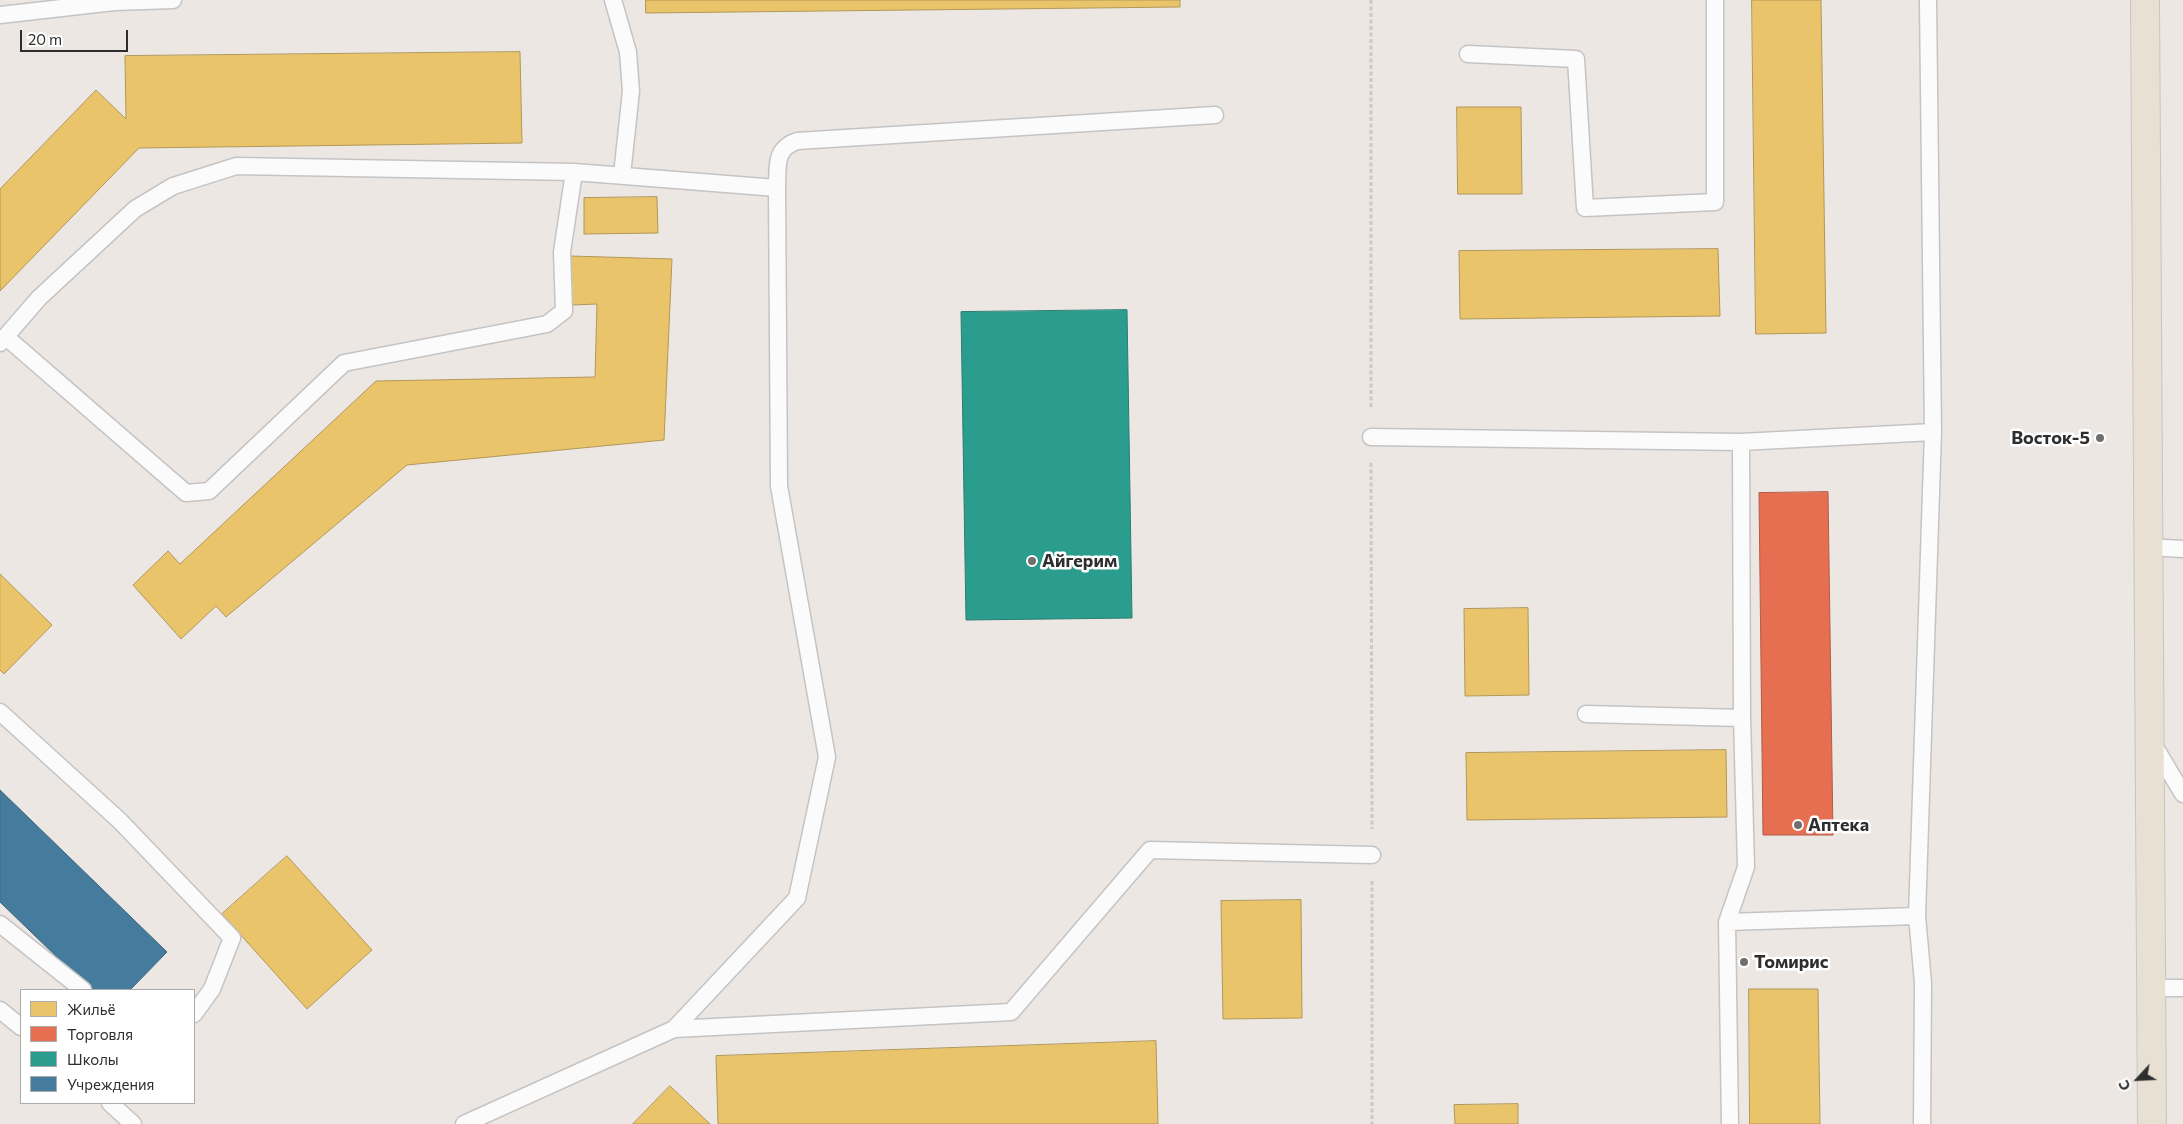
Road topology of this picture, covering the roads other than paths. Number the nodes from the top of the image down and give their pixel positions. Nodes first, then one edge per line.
1 (173, 0) edge
2 (613, 0) edge
3 (1715, 0) edge
4 (1928, 0) edge
5 (2145, 0) edge
6 (0, 15) edge
7 (1468, 54) dead end
8 (1215, 115) dead end
9 (574, 172) junction
10 (622, 175) junction
11 (777, 188) junction
12 (3, 340) edge
13 (1932, 432) junction
14 (1371, 437) road end
15 (1741, 442) junction
16 (2149, 547) junction
17 (2183, 548) edge
18 (0, 712) edge
19 (1586, 714) dead end
20 (1742, 718) junction
21 (2150, 738) junction
22 (2183, 794) edge
23 (1372, 856) road end
24 (1918, 916) junction
25 (1727, 922) junction
26 (0, 924) edge
27 (2151, 988) junction
28 (2183, 988) edge
29 (82, 989) edge
30 (0, 1010) edge
31 (195, 1013) edge
32 (20, 1026) edge
33 (674, 1029) junction
34 (464, 1124) edge
35 (1730, 1124) edge
36 (1922, 1124) edge
37 (2152, 1124) edge

1 - 6 lane
2 - 10 lane
3 - 7 lane
4 - 13 lane
5 - 16 main road
8 - 11 lane
9 - 10 lane
9 - 12 lane
9 - 12 lane
10 - 11 lane
11 - 33 lane
13 - 15 lane
13 - 24 lane
14 - 15 lane
15 - 20 lane
16 - 17 lane
16 - 21 main road
18 - 31 lane
19 - 20 lane
20 - 25 lane
21 - 22 lane
21 - 27 main road
23 - 33 lane
24 - 25 lane
24 - 36 lane
25 - 35 lane
26 - 29 lane
27 - 28 lane
27 - 37 main road
30 - 32 lane
33 - 34 lane

